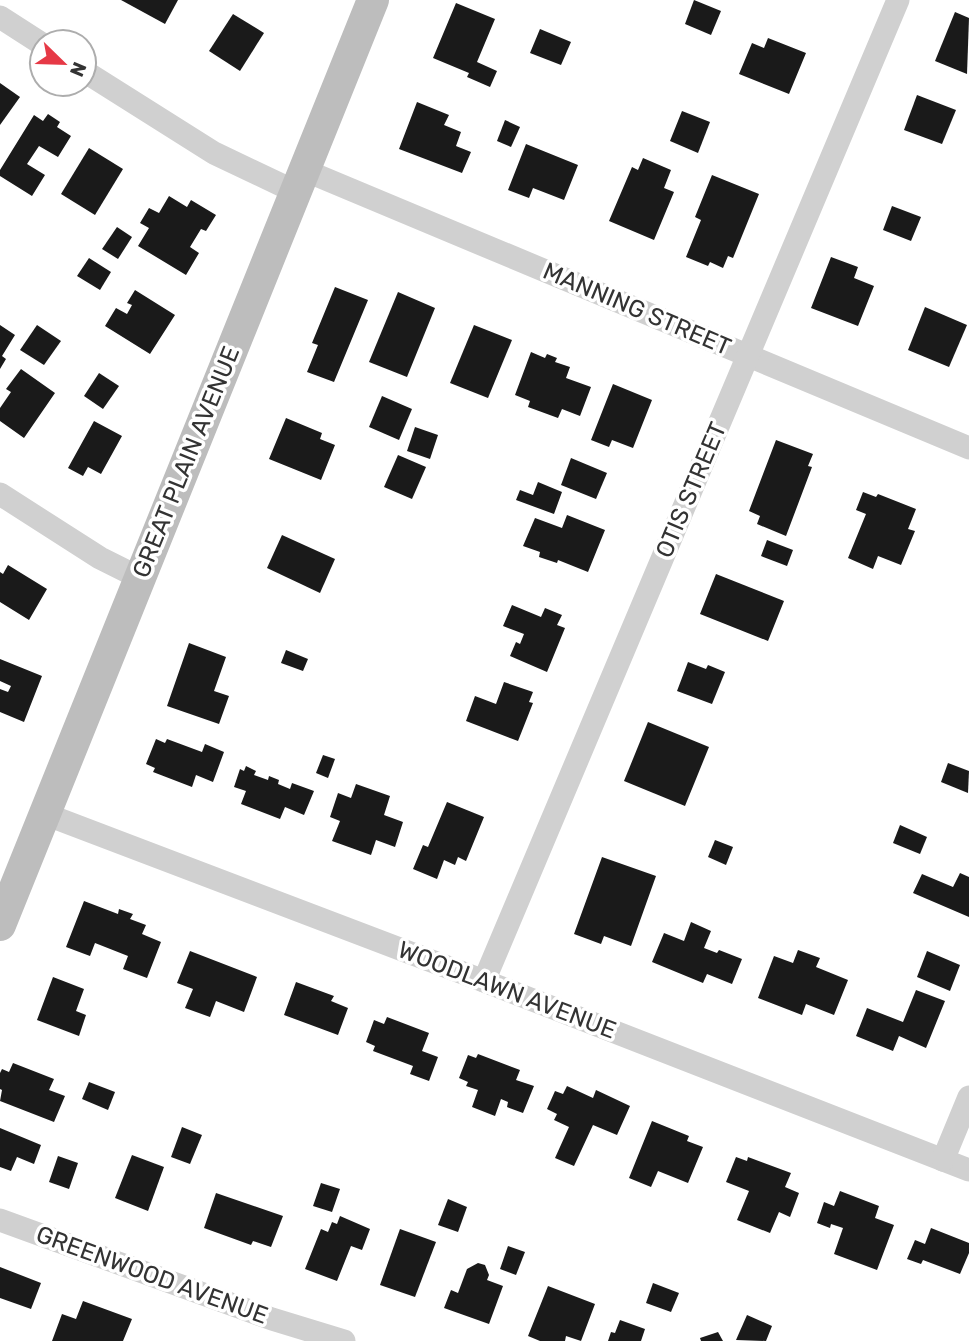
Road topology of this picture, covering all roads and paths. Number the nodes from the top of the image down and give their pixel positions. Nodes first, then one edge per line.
1 (373, 0) edge
2 (898, 0) edge
3 (0, 17) edge
4 (28, 35) edge
5 (98, 80) edge
6 (300, 181) junction
7 (748, 356) junction
8 (969, 448) edge
9 (0, 494) edge
10 (140, 578) junction
11 (45, 814) junction
12 (6, 892) edge
13 (0, 925) edge
14 (484, 981) junction
15 (969, 1097) edge
16 (943, 1160) junction
17 (969, 1170) edge
18 (0, 1220) edge
19 (344, 1341) edge

1 - 6 main road, GREAT PLAIN AVENUE
2 - 7 street, OTIS STREET
3 - 4 street
5 - 6 street, MANNING STREET
6 - 7 street, MANNING STREET
6 - 10 main road, GREAT PLAIN AVENUE
7 - 8 street, MANNING STREET
7 - 14 street, OTIS STREET
9 - 10 street
10 - 11 main road, GREAT PLAIN AVENUE
11 - 12 main road, GREAT PLAIN AVENUE
11 - 14 street, WOODLAWN AVENUE
12 - 13 main road, GREAT PLAIN AVENUE
14 - 16 street, WOODLAWN AVENUE
15 - 16 street
16 - 17 street, WOODLAWN AVENUE
18 - 19 street, GREENWOOD AVENUE

